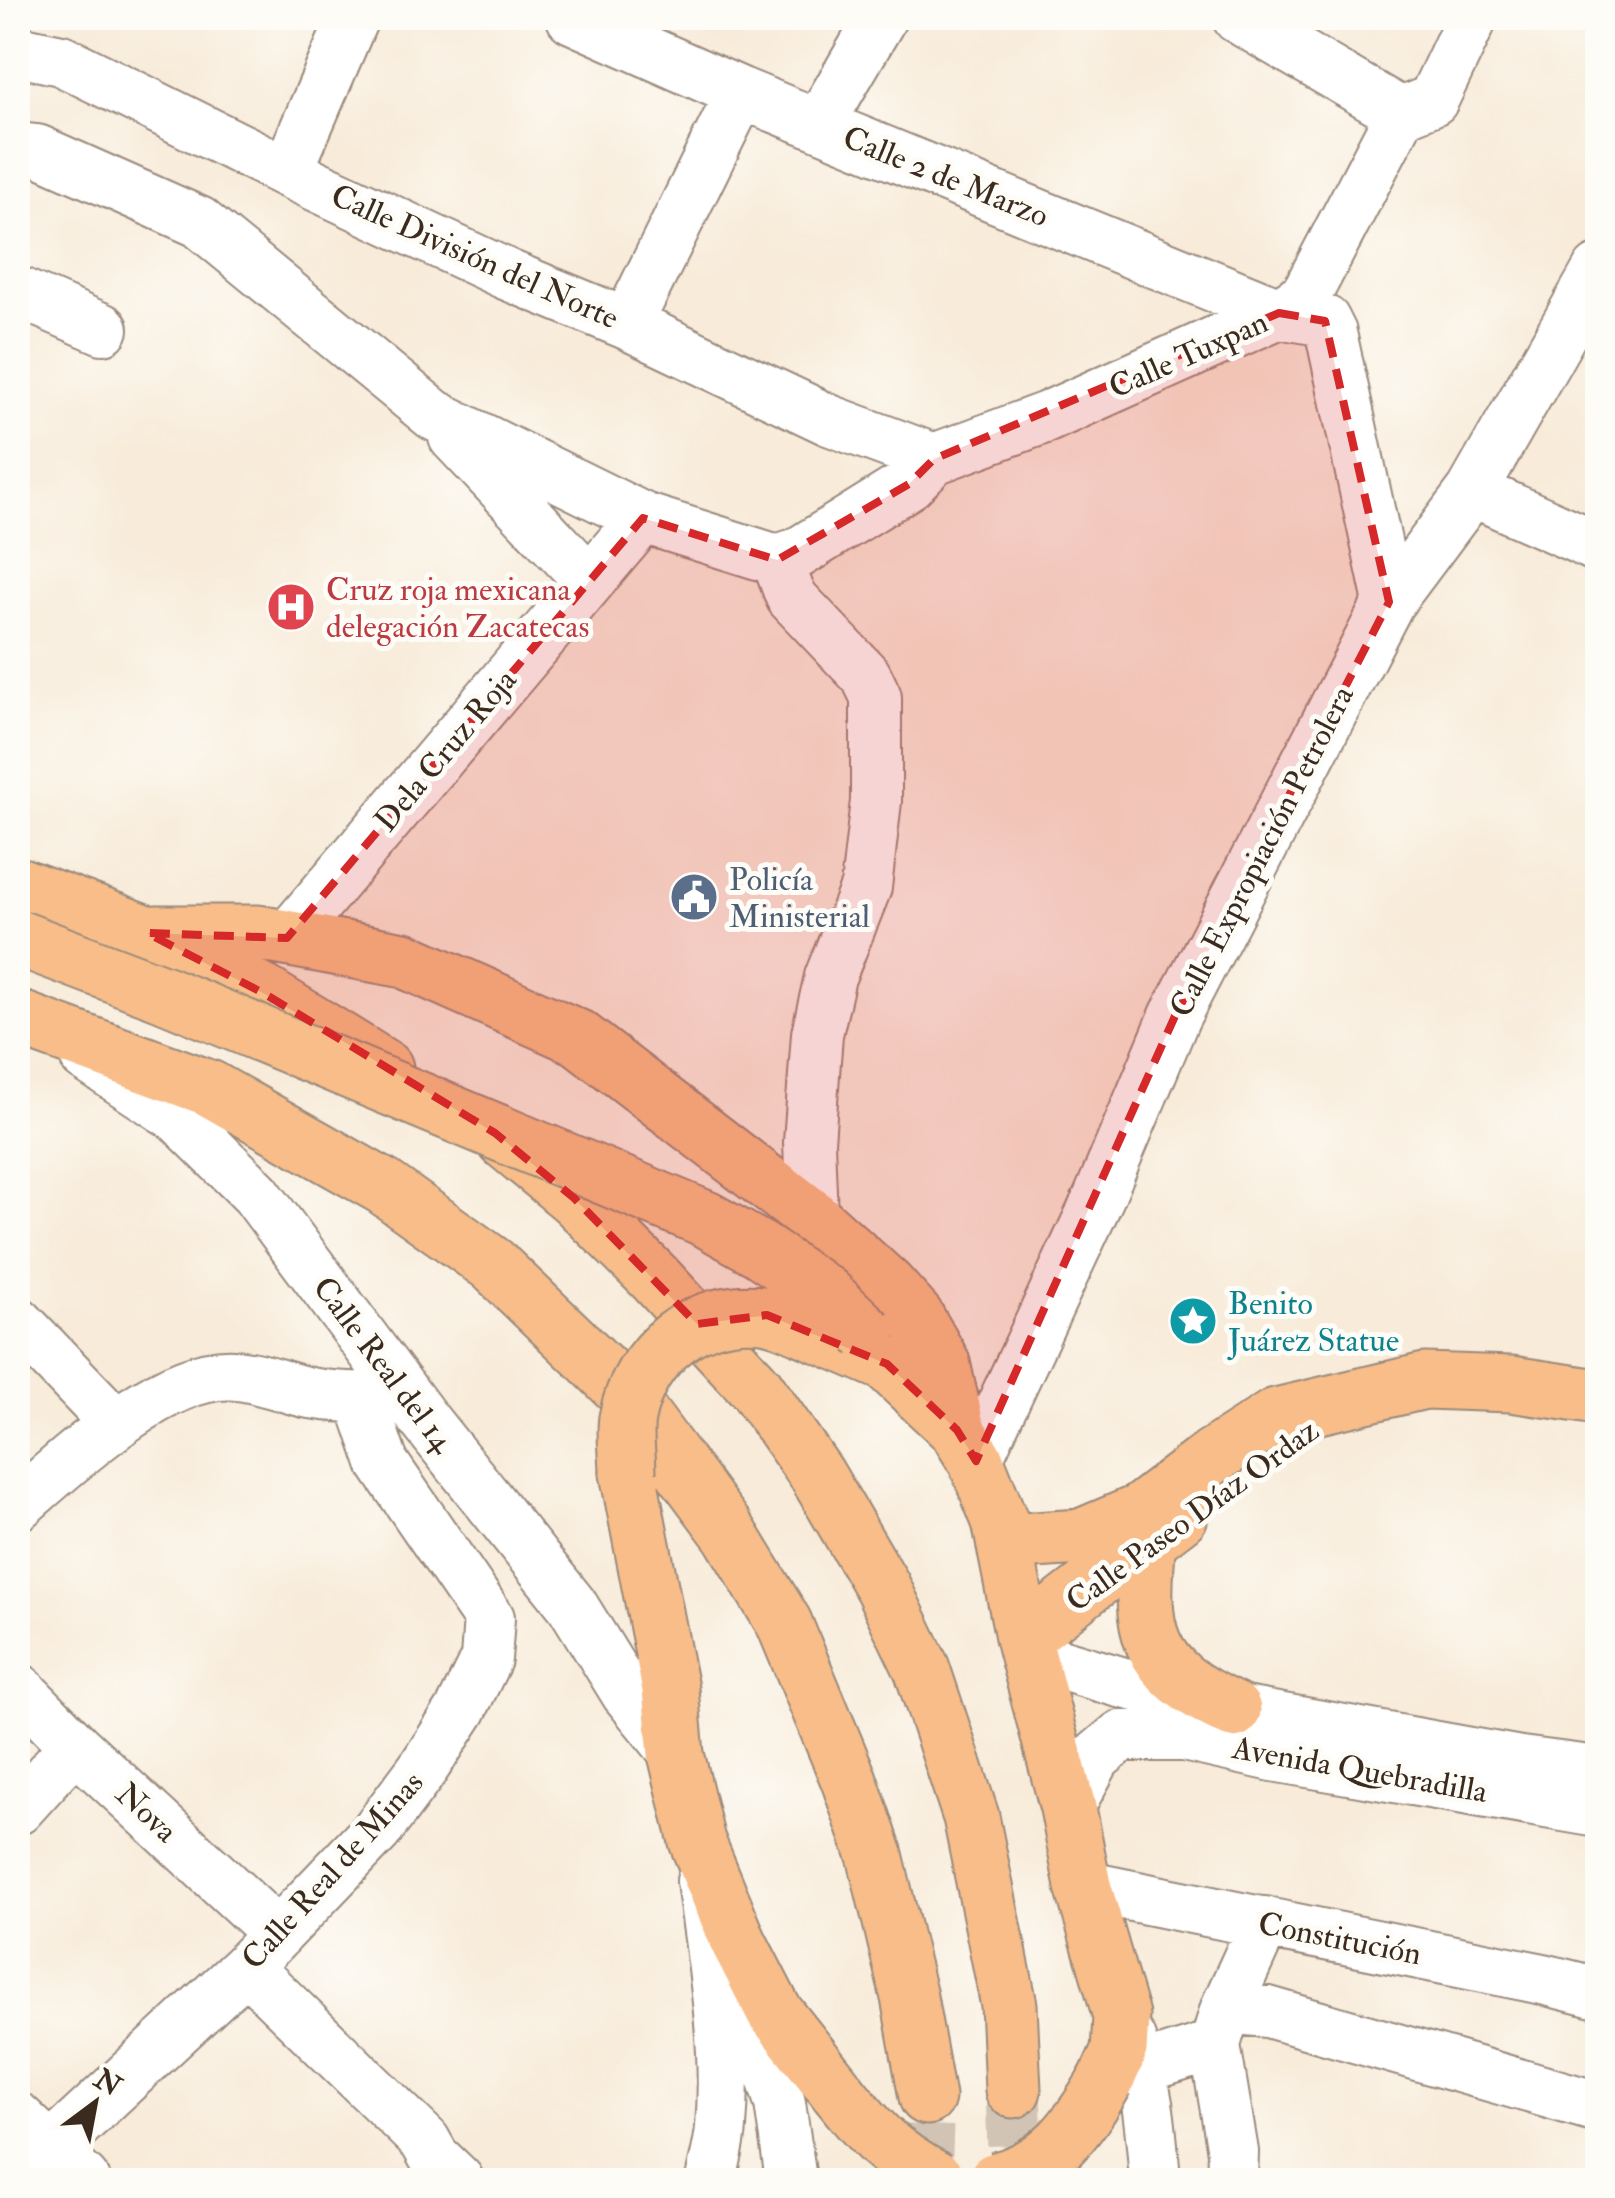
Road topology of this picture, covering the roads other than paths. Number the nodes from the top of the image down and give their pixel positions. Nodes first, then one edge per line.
1 (353, 18) edge
2 (572, 18) edge
3 (881, 18) edge
4 (1238, 18) edge
5 (1472, 18) edge
6 (41, 48) edge
7 (741, 93) junction
8 (1400, 113) junction
9 (819, 124) junction
10 (18, 148) edge
11 (287, 172) junction
12 (1598, 270) edge
13 (18, 292) edge
14 (1302, 317) junction
15 (627, 324) junction
16 (103, 329) dead end
17 (434, 415) junction
18 (934, 460) junction
19 (1472, 490) junction
20 (643, 518) junction
21 (1598, 547) edge
22 (777, 560) junction
23 (588, 580) junction
24 (1389, 602) junction
25 (18, 885) edge
26 (146, 933) junction
27 (18, 938) edge
28 (287, 938) junction
29 (28, 1022) edge
30 (812, 1217) junction
31 (18, 1322) edge
32 (859, 1345) junction
33 (1598, 1396) edge
34 (384, 1397) junction
35 (1344, 1400) junction
36 (114, 1422) junction
37 (966, 1445) junction
38 (18, 1504) edge
39 (1148, 1540) junction
40 (1004, 1542) junction
41 (1026, 1646) junction
42 (18, 1688) edge
43 (1232, 1710) junction
44 (75, 1746) junction
45 (676, 1754) junction
46 (1598, 1772) edge
47 (18, 1808) edge
48 (1068, 1808) junction
49 (1598, 1812) edge
50 (696, 1842) junction
51 (1082, 1886) junction
52 (1264, 1922) junction
53 (262, 1950) junction
54 (1598, 1993) edge
55 (1221, 2026) junction
56 (783, 2053) junction
57 (1124, 2074) junction
58 (1013, 2090) tunnel mouth
59 (927, 2097) tunnel mouth
60 (1598, 2107) edge
61 (42, 2156) edge
62 (434, 2173) edge
63 (711, 2180) edge
64 (738, 2180) edge
65 (791, 2180) edge
66 (937, 2180) edge
67 (996, 2180) edge
68 (1155, 2180) edge
69 (1232, 2180) edge

1 - 11 street
2 - 7 street, Calle 2 de Marzo
3 - 9 street
4 - 8 street
5 - 8 street
6 - 11 street, Calle División del Norte
7 - 9 street, Calle 2 de Marzo
7 - 15 street
8 - 14 street, Calle Tuxpan
9 - 14 street, Calle 2 de Marzo
10 - 17 street
11 - 15 street, Calle División del Norte
12 - 19 street, Calle Expropiación Petrolera
13 - 16 street
14 - 18 street, Calle Tuxpan
14 - 24 street
15 - 18 street, Calle División del Norte
17 - 20 street
17 - 23 street
18 - 22 street, Calle Tuxpan
19 - 21 street
19 - 24 street, Calle Expropiación Petrolera
20 - 22 street
20 - 23 street, Dela Cruz Roja
22 - 30 street
23 - 28 street, Dela Cruz Roja
24 - 37 street, Calle Expropiación Petrolera
25 - 26 main road
26 - 28 main road
26 - 58 main road
27 - 32 main road, bridge
28 - 30 main road
29 - 34 street, Calle Real del 14
29 - 59 main road
30 - 37 main road
31 - 36 street
32 - 37 main road
32 - 45 main road, bridge
33 - 35 main road
34 - 36 street
34 - 45 street, Calle Real del 14
34 - 53 street, Calle Real de Minas
35 - 39 main road, Calle Paseo Díaz Ordaz
35 - 40 main road, Calle Paseo Díaz Ordaz
36 - 38 street
37 - 40 main road
39 - 41 main road, Calle Paseo Díaz Ordaz
39 - 43 main road
40 - 41 main road
41 - 43 street, Avenida Quebradilla
41 - 48 main road
42 - 44 street, Nova
43 - 46 street, Avenida Quebradilla
44 - 47 street
44 - 53 street, Nova
45 - 50 main road
48 - 49 street, Avenida Quebradilla
48 - 51 main road
50 - 56 main road
50 - 63 street
51 - 52 street, Constitución
51 - 57 main road
52 - 54 street, Constitución
52 - 55 street
53 - 61 street, Calle Real de Minas
53 - 62 street, Nova
55 - 57 street
55 - 60 street
55 - 69 street
56 - 64 street
56 - 65 street
56 - 66 main road, bridge
57 - 67 main road, bridge
57 - 68 street

